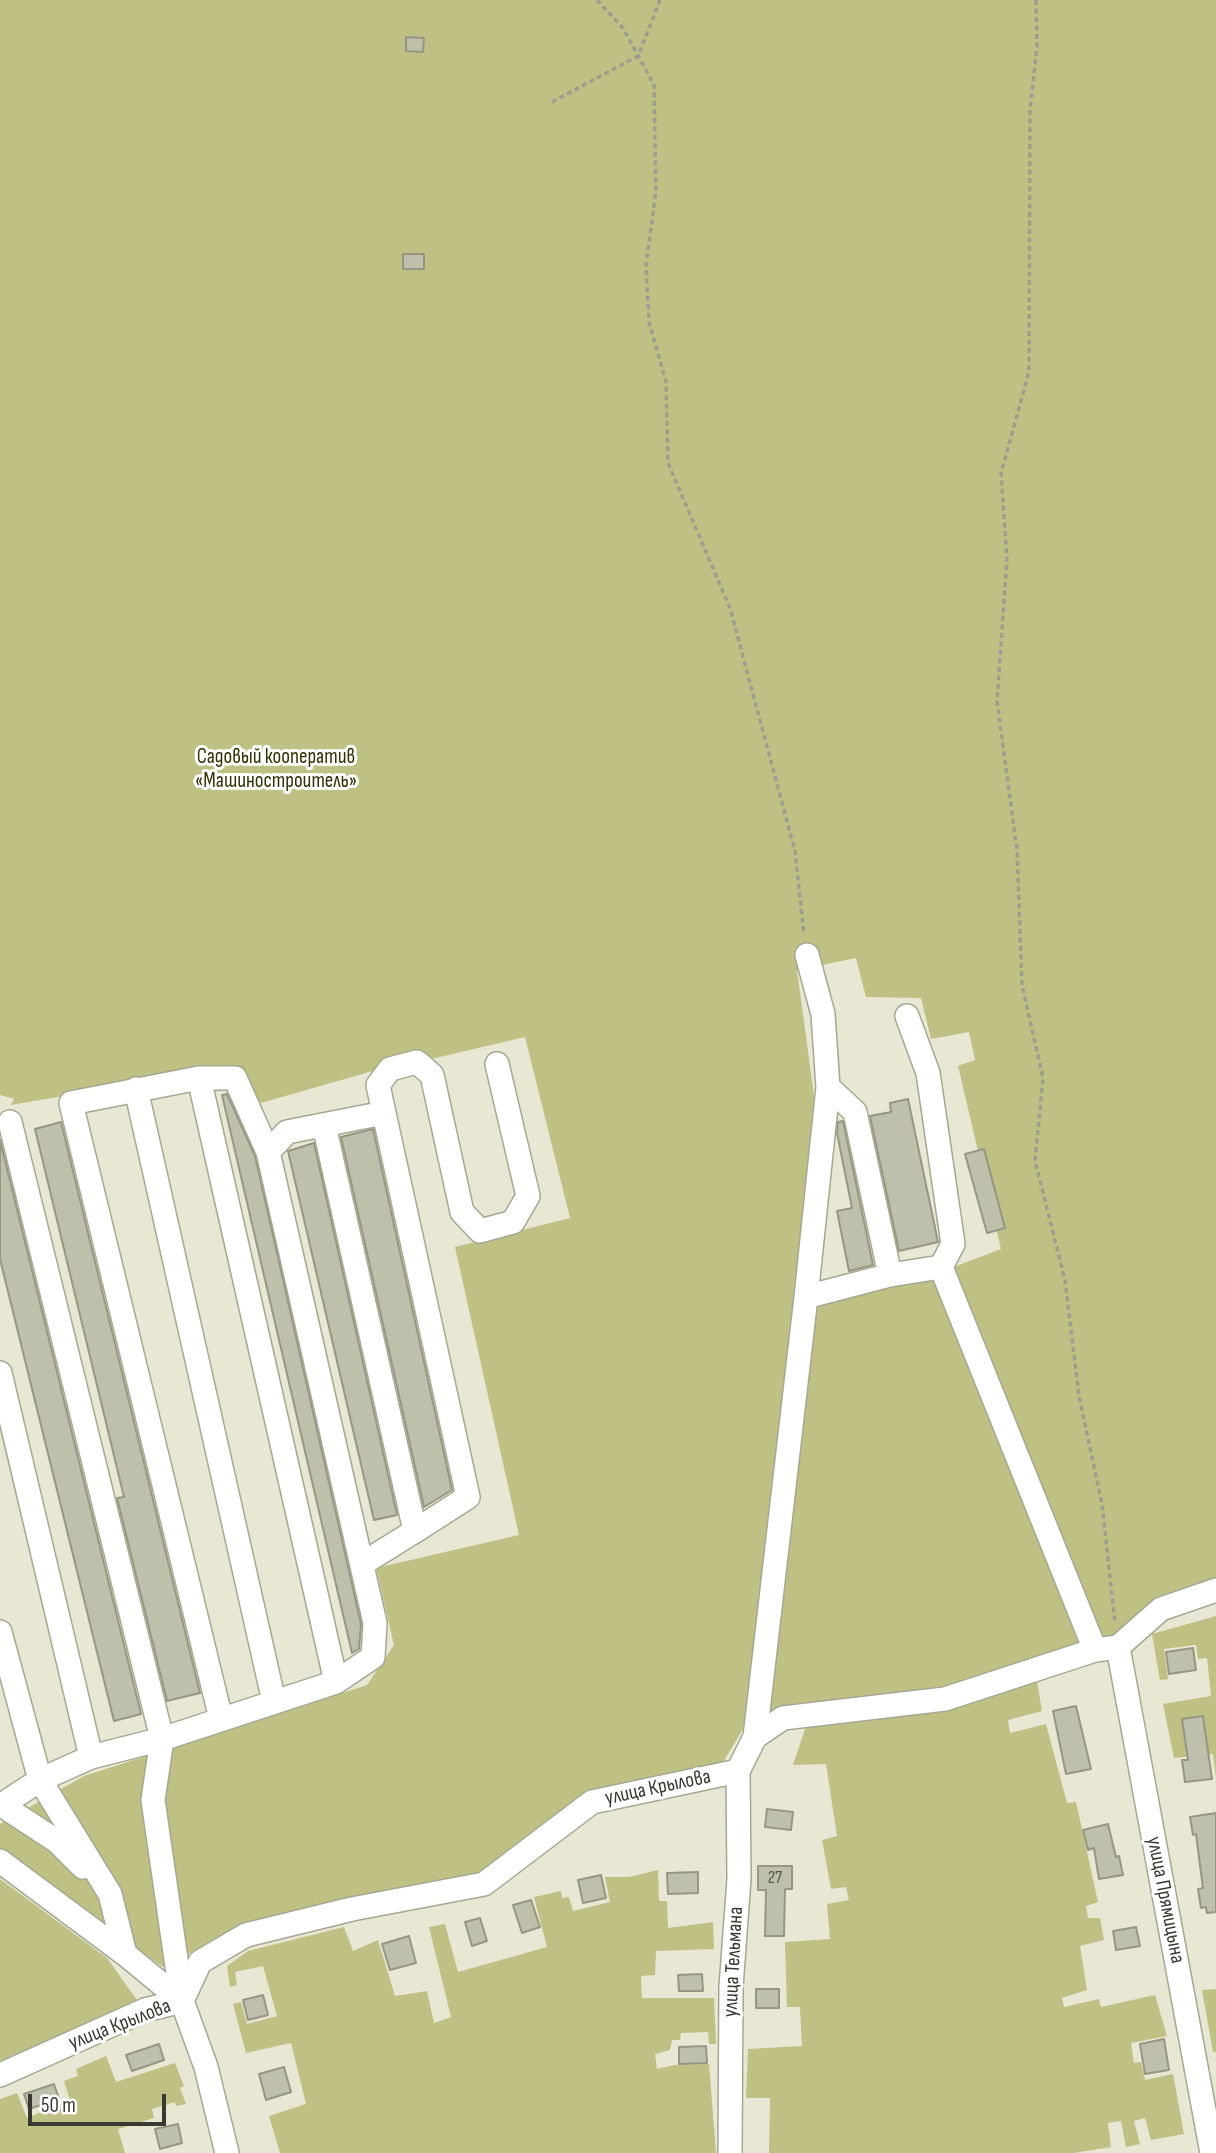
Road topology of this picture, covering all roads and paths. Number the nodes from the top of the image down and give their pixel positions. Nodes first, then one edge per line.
1 (597, 0) edge
2 (660, 0) edge
3 (1036, 0) edge
4 (638, 56) junction
5 (552, 102) dead end
6 (807, 955) joint
7 (907, 1016) dead end
8 (497, 1064) dead end
9 (200, 1078) junction
10 (828, 1087) junction
11 (136, 1088) junction
12 (384, 1113) junction
13 (10, 1122) dead end
14 (324, 1125) junction
15 (268, 1153) junction
16 (941, 1267) junction
17 (890, 1275) junction
18 (806, 1297) junction
19 (0, 1373) edge
20 (415, 1531) junction
21 (362, 1564) junction
22 (1216, 1590) edge
23 (0, 1632) edge
24 (1118, 1647) junction
25 (1095, 1650) junction
26 (336, 1682) junction
27 (274, 1702) junction
28 (221, 1719) junction
29 (755, 1737) junction
30 (162, 1739) junction
31 (91, 1757) junction
32 (738, 1771) junction
33 (40, 1780) junction
34 (0, 1805) edge
35 (0, 1861) edge
36 (110, 1894) junction
37 (125, 1954) junction
38 (182, 2001) junction
39 (0, 2075) edge
40 (227, 2153) edge
41 (730, 2153) edge
42 (1212, 2153) edge

1 - 4 path
2 - 4 path
3 - 24 path
4 - 5 path
4 - 6 path
6 - 10 street
7 - 16 street
8 - 12 street
9 - 11 street
9 - 15 street
9 - 26 street
10 - 17 street
10 - 18 street
11 - 27 street
11 - 28 street
12 - 14 street
12 - 20 street
13 - 30 street
14 - 15 street
14 - 20 street
15 - 21 street
16 - 17 street
16 - 25 street
17 - 18 street
18 - 29 street
19 - 31 street
20 - 21 street
21 - 26 street
22 - 24 street
23 - 33 street
24 - 25 street
24 - 42 street, улица Прямицына
25 - 29 street
26 - 27 street
27 - 28 street
28 - 30 street
29 - 32 street, улица Крылова
30 - 31 street
30 - 38 street
31 - 33 street
32 - 38 street, улица Крылова
32 - 41 street, улица Тельмана
33 - 34 street
33 - 36 street
34 - 36 street
35 - 37 street
36 - 37 street
37 - 38 street
38 - 39 street, улица Крылова
38 - 40 street

